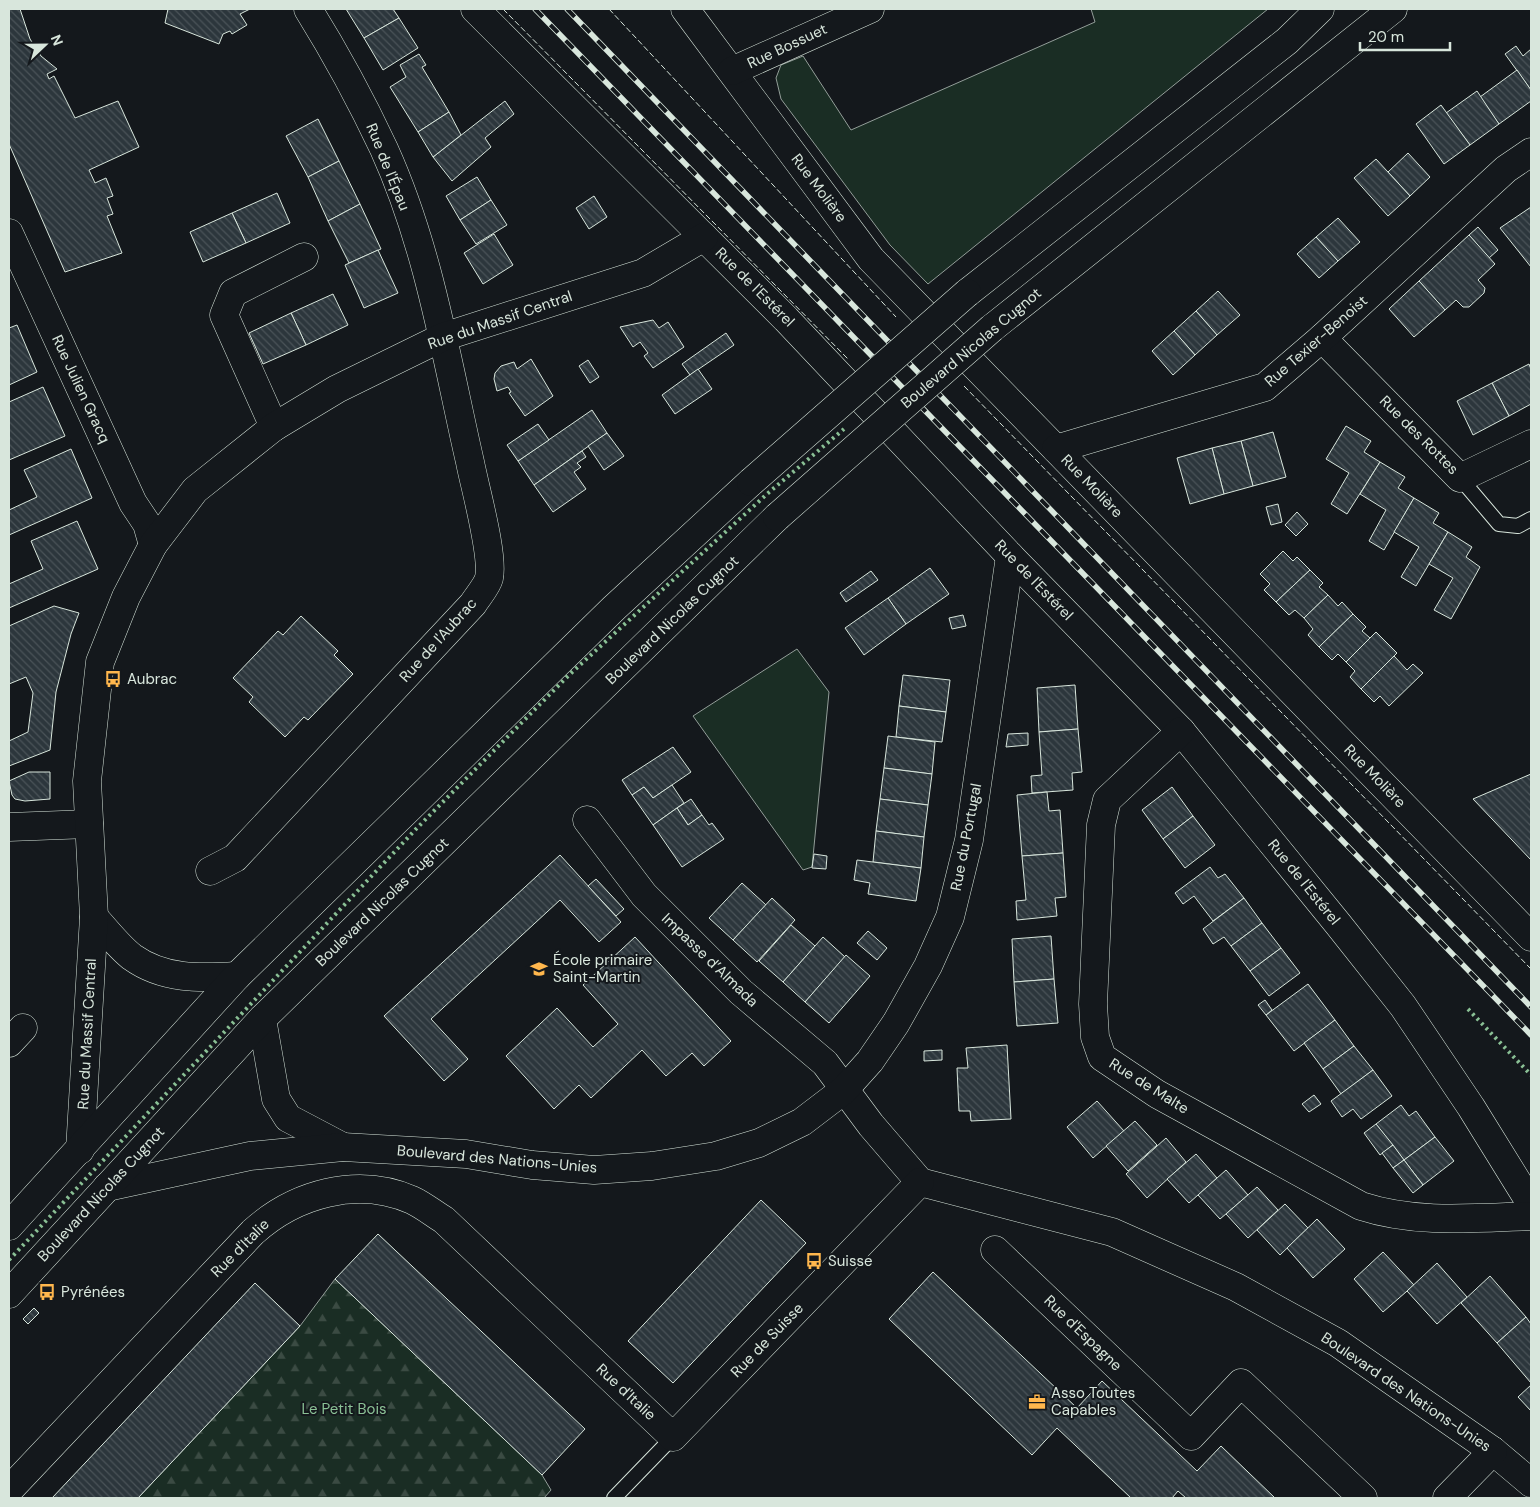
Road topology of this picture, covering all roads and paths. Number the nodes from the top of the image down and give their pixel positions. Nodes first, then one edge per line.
1 (308, 9) edge
2 (475, 9) edge
3 (685, 9) edge
4 (870, 9) edge
5 (1320, 9) edge
6 (1393, 9) edge
7 (732, 71) junction
8 (1531, 152) edge
9 (9, 233) edge
10 (704, 237) junction
11 (304, 257) dead end
12 (443, 337) junction
13 (1322, 338) junction
14 (274, 427) junction
15 (1531, 444) edge
16 (1056, 449) junction
17 (1460, 478) junction
18 (1531, 519) edge
19 (153, 545) junction
20 (1010, 556) junction
21 (1180, 731) junction
22 (587, 820) dead end
23 (89, 824) junction
24 (9, 827) edge
25 (210, 870) dead end
26 (94, 918) junction
27 (1531, 937) edge
28 (237, 976) junction
29 (262, 1019) junction
30 (844, 1090) junction
31 (343, 1147) junction
32 (80, 1150) junction
33 (920, 1182) junction
34 (108, 1187) junction
35 (1531, 1204) edge
36 (1531, 1216) edge
37 (9, 1226) edge
38 (995, 1250) dead end
39 (9, 1294) edge
40 (673, 1437) junction
41 (1492, 1451) junction
42 (1531, 1483) edge
43 (9, 1490) edge
44 (614, 1498) edge
45 (1363, 1498) edge
46 (1447, 1498) edge

1 - 12 street, Rue de l'Épau
2 - 10 street, Rue de l'Estérel
3 - 7 street, Rue Molière
4 - 7 street, Rue Bossuet
5 - 28 street, bridge
6 - 29 street, Boulevard Nicolas Cugnot, bridge
7 - 16 street, Rue Molière
8 - 13 street, Rue Texier-Benoist
9 - 19 street, Rue Julien Gracq
10 - 12 street, Rue du Massif Central
10 - 20 street, Rue de l'Estérel
11 - 14 street
12 - 14 street, Rue du Massif Central
12 - 25 street, Rue de l'Aubrac
13 - 16 street, Rue Texier-Benoist
13 - 17 street, Rue des Rottes
14 - 19 street, Rue du Massif Central
15 - 17 street, Rue des Rottes
16 - 27 street, Rue Molière
17 - 18 lane
19 - 23 street, Rue du Massif Central
20 - 21 street, Rue de l'Estérel
20 - 30 street, Rue du Portugal
21 - 35 street, Rue de l'Estérel
21 - 36 street, Rue de Malte
22 - 30 street, Impasse d’Almada
23 - 24 street
23 - 26 street, Rue du Massif Central
26 - 28 street
26 - 32 street, Rue du Massif Central
28 - 32 street
29 - 31 street, Boulevard des Nations-Unies
29 - 34 street, Boulevard Nicolas Cugnot
30 - 31 street, Boulevard des Nations-Unies
30 - 33 street
31 - 34 street, Boulevard des Nations-Unies
32 - 37 street
33 - 40 street, Rue de Suisse
33 - 41 street, Boulevard des Nations-Unies
34 - 39 street, Boulevard Nicolas Cugnot
38 - 45 street, Rue d'Espagne
40 - 43 street, Rue d'Italie
40 - 44 lane, Rue de Suisse
41 - 42 street, Boulevard des Nations-Unies
41 - 46 street

